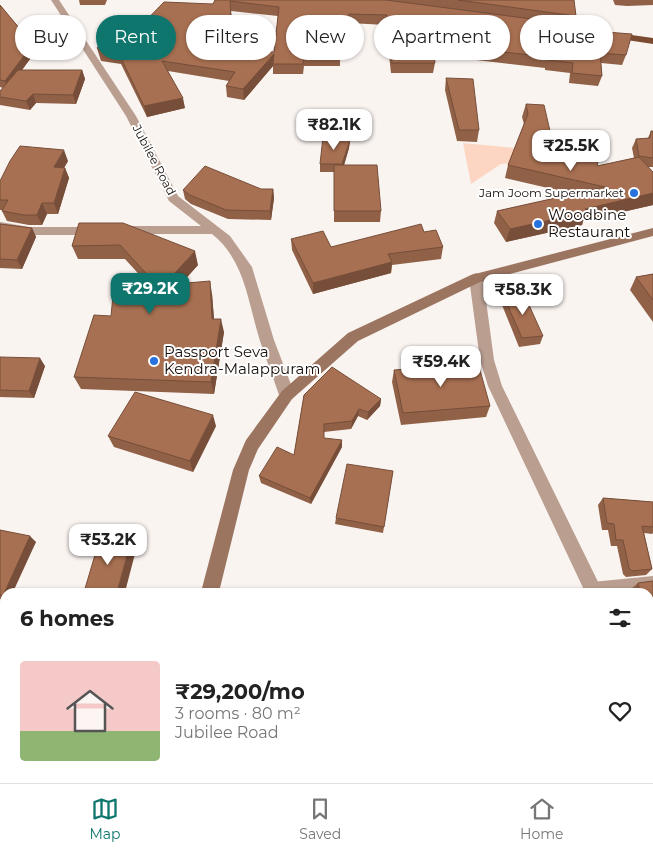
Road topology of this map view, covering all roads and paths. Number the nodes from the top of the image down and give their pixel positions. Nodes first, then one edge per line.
1 (55, 0) edge
2 (613, 36) edge
3 (653, 41) edge
4 (0, 226) edge
5 (215, 230) junction
6 (653, 232) edge
7 (476, 278) junction
8 (287, 395) junction
9 (653, 581) edge
10 (211, 588) edge
11 (592, 588) edge
12 (606, 588) edge

1 - 5 street, Jubilee Road
2 - 3 highway
4 - 5 street
5 - 8 street, Jubilee Road
6 - 7 main road
7 - 8 main road
7 - 11 street
8 - 10 main road
9 - 12 lane

